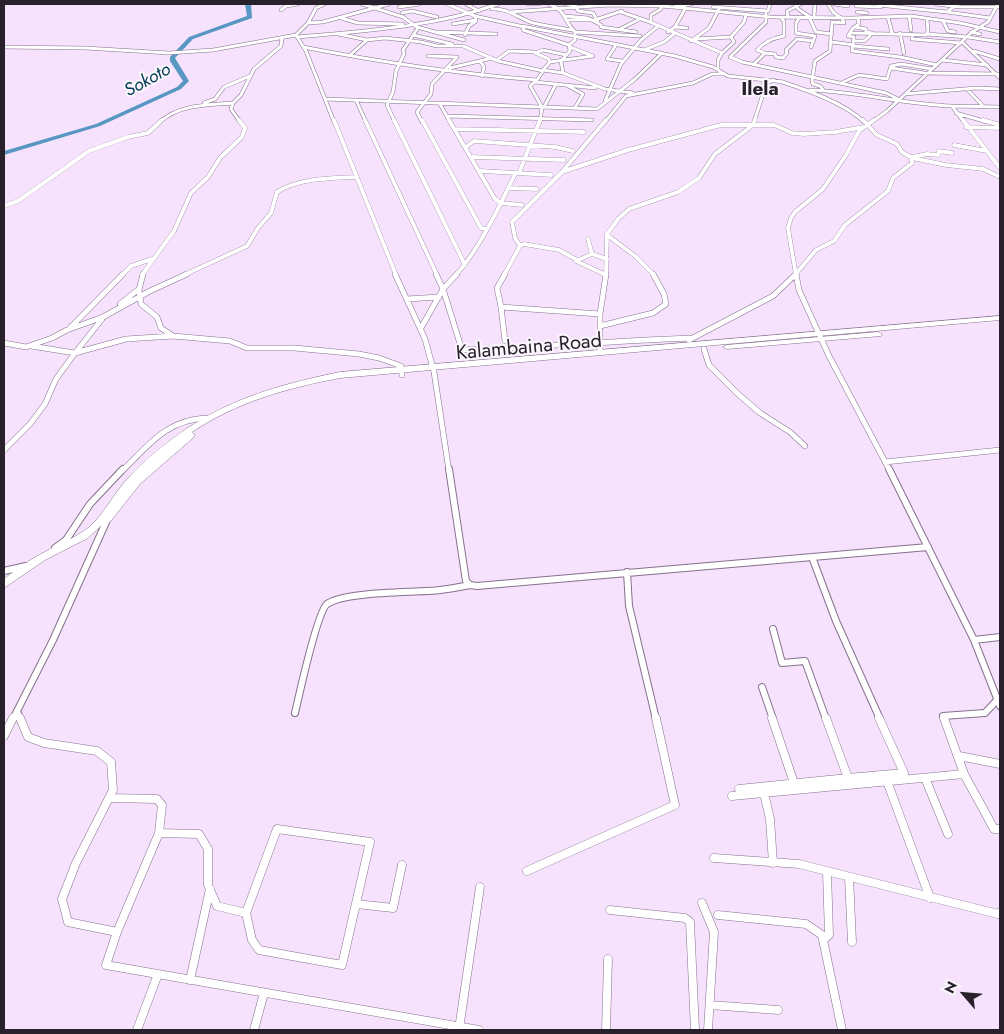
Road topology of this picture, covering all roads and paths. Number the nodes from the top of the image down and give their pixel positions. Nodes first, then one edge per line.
1 (298, 4) edge
2 (326, 4) edge
3 (362, 4) edge
4 (389, 4) edge
5 (396, 4) edge
6 (419, 4) edge
7 (424, 4) edge
8 (447, 4) edge
9 (466, 4) edge
10 (498, 4) edge
11 (528, 4) edge
12 (539, 4) edge
13 (549, 4) edge
14 (565, 4) edge
15 (644, 4) edge
16 (692, 4) edge
17 (770, 4) edge
18 (795, 4) edge
19 (801, 4) edge
20 (815, 4) edge
21 (828, 4) edge
22 (834, 4) edge
23 (878, 4) edge
24 (936, 4) edge
25 (943, 4) edge
26 (629, 5) edge
27 (848, 5) edge
28 (856, 5) edge
29 (956, 5) edge
30 (557, 6) edge
31 (661, 6) junction
32 (718, 6) edge
33 (752, 6) dead end
34 (864, 6) junction
35 (998, 6) edge
36 (399, 7) junction
37 (673, 7) junction
38 (713, 7) dead end
39 (882, 7) junction
40 (578, 8) junction
41 (375, 9) junction
42 (485, 9) junction
43 (685, 9) junction
44 (281, 10) dead end
45 (751, 10) junction
46 (479, 11) junction
47 (766, 11) junction
48 (510, 12) junction
49 (621, 12) junction
50 (718, 12) junction
51 (857, 12) junction
52 (947, 12) junction
53 (867, 13) junction
54 (369, 14) junction
55 (420, 14) junction
56 (470, 14) junction
57 (403, 15) junction
58 (747, 15) junction
59 (888, 16) junction
60 (910, 16) junction
61 (766, 17) junction
62 (800, 17) junction
63 (811, 17) junction
64 (868, 17) junction
65 (341, 18) junction
66 (444, 18) junction
67 (476, 18) junction
68 (566, 18) junction
69 (781, 18) junction
70 (788, 18) junction
71 (843, 18) junction
72 (857, 18) junction
73 (990, 18) junction
74 (926, 19) junction
75 (429, 20) junction
76 (638, 20) junction
77 (598, 21) junction
78 (943, 21) junction
79 (308, 23) junction
80 (358, 23) junction
81 (363, 23) junction
82 (651, 23) junction
83 (844, 23) junction
84 (409, 24) junction
85 (453, 24) dead end
86 (522, 26) junction
87 (675, 26) junction
88 (417, 27) junction
89 (657, 27) junction
90 (687, 28) dead end
91 (854, 28) junction
92 (979, 28) junction
93 (620, 29) junction
94 (911, 30) dead end
95 (438, 32) junction
96 (466, 32) junction
97 (636, 32) dead end
98 (668, 32) junction
99 (1000, 32) edge
100 (353, 33) junction
101 (574, 33) junction
102 (852, 33) junction
103 (892, 33) junction
104 (338, 34) junction
105 (496, 34) dead end
106 (674, 34) junction
107 (832, 34) junction
108 (877, 34) junction
109 (900, 34) junction
110 (912, 34) junction
111 (922, 34) junction
112 (926, 34) junction
113 (980, 34) dead end
114 (413, 35) junction
115 (631, 35) junction
116 (969, 35) junction
117 (297, 36) junction
118 (870, 36) junction
119 (645, 37) junction
120 (731, 37) junction
121 (282, 38) junction
122 (695, 39) junction
123 (367, 40) junction
124 (464, 40) junction
125 (691, 41) junction
126 (407, 42) junction
127 (813, 42) junction
128 (832, 42) junction
129 (924, 42) junction
130 (962, 42) junction
131 (1000, 42) edge
132 (854, 44) junction
133 (454, 45) junction
134 (618, 45) junction
135 (465, 46) junction
136 (570, 46) junction
137 (4, 47) edge
138 (303, 47) junction
139 (810, 47) dead end
140 (634, 48) junction
141 (644, 50) junction
142 (888, 50) dead end
143 (971, 50) junction
144 (535, 52) junction
145 (662, 53) junction
146 (765, 53) junction
147 (904, 53) dead end
148 (722, 54) junction
149 (349, 56) junction
150 (428, 56) dead end
151 (566, 56) junction
152 (730, 57) junction
153 (492, 58) junction
154 (1000, 59) edge
155 (497, 60) junction
156 (562, 60) junction
157 (942, 60) junction
158 (622, 61) junction
159 (480, 62) junction
160 (401, 63) junction
161 (549, 63) junction
162 (754, 64) junction
163 (937, 65) junction
164 (987, 65) junction
165 (447, 68) junction
166 (891, 68) junction
167 (718, 69) junction
168 (932, 69) junction
169 (543, 70) junction
170 (563, 73) junction
171 (928, 73) junction
172 (724, 74) junction
173 (996, 74) junction
174 (1000, 74) edge
175 (250, 76) junction
176 (482, 76) junction
177 (813, 77) junction
178 (1000, 78) edge
179 (536, 81) junction
180 (773, 81) junction
181 (841, 82) junction
182 (556, 84) junction
183 (566, 85) junction
184 (967, 89) junction
185 (1000, 89) edge
186 (608, 90) junction
187 (808, 90) junction
188 (618, 91) junction
189 (824, 91) junction
190 (635, 93) junction
191 (905, 94) junction
192 (325, 99) junction
193 (356, 100) junction
194 (900, 100) junction
195 (387, 102) junction
196 (233, 103) junction
197 (425, 103) junction
198 (604, 103) junction
199 (440, 104) junction
200 (197, 106) junction
201 (952, 106) junction
202 (983, 106) junction
203 (543, 107) junction
204 (1000, 107) edge
205 (575, 108) junction
206 (956, 113) junction
207 (447, 116) junction
208 (541, 118) junction
209 (592, 120) dead end
210 (753, 125) junction
211 (866, 126) junction
212 (966, 126) junction
213 (1000, 127) edge
214 (455, 129) junction
215 (535, 131) junction
216 (584, 132) dead end
217 (530, 145) junction
218 (954, 145) dead end
219 (466, 147) junction
220 (555, 147) junction
221 (578, 147) dead end
222 (573, 151) dead end
223 (987, 151) junction
224 (952, 153) dead end
225 (472, 157) junction
226 (912, 158) junction
227 (524, 159) junction
228 (564, 160) dead end
229 (1000, 168) edge
230 (481, 172) junction
231 (562, 172) junction
232 (519, 173) junction
233 (551, 175) dead end
234 (356, 177) junction
235 (1000, 177) edge
236 (508, 188) junction
237 (538, 189) dead end
238 (501, 203) junction
239 (522, 204) dead end
240 (4, 206) edge
241 (486, 229) junction
242 (607, 235) junction
243 (588, 239) dead end
244 (520, 246) junction
245 (592, 254) junction
246 (152, 259) junction
247 (607, 259) junction
248 (577, 260) junction
249 (465, 265) junction
250 (795, 274) junction
251 (606, 275) junction
252 (139, 289) junction
253 (443, 289) junction
254 (140, 297) junction
255 (439, 297) junction
256 (407, 299) junction
257 (501, 307) junction
258 (114, 311) junction
259 (600, 314) junction
260 (103, 317) junction
261 (1000, 318) edge
262 (1000, 323) edge
263 (600, 326) junction
264 (421, 328) junction
265 (67, 330) junction
266 (172, 336) junction
267 (820, 336) junction
268 (506, 341) dead end
269 (600, 341) junction
270 (690, 341) junction
271 (4, 343) edge
272 (29, 346) junction
273 (704, 349) junction
274 (600, 352) junction
275 (75, 353) junction
276 (433, 370) junction
277 (402, 372) junction
278 (206, 418) junction
279 (805, 446) dead end
280 (4, 450) edge
281 (1000, 450) edge
282 (885, 462) junction
283 (104, 520) junction
284 (928, 547) junction
285 (47, 554) junction
286 (812, 557) junction
287 (30, 565) junction
288 (4, 571) edge
289 (628, 572) junction
290 (4, 584) edge
291 (470, 584) junction
292 (773, 629) dead end
293 (1000, 637) edge
294 (974, 640) junction
295 (762, 687) dead end
296 (998, 697) edge
297 (17, 712) junction
298 (296, 713) dead end
299 (4, 736) edge
300 (959, 756) junction
301 (1000, 764) edge
302 (964, 774) junction
303 (848, 778) junction
304 (925, 778) junction
305 (887, 781) junction
306 (794, 783) junction
307 (739, 789) dead end
308 (764, 793) junction
309 (732, 796) dead end
310 (109, 798) junction
311 (1000, 829) edge
312 (159, 833) junction
313 (948, 834) dead end
314 (714, 858) dead end
315 (773, 863) junction
316 (402, 866) dead end
317 (527, 871) dead end
318 (827, 872) junction
319 (849, 877) junction
320 (480, 887) dead end
321 (210, 889) junction
322 (930, 898) junction
323 (702, 903) dead end
324 (356, 904) junction
325 (610, 910) dead end
326 (1000, 912) edge
327 (246, 913) junction
328 (718, 915) dead end
329 (117, 932) junction
330 (823, 940) junction
331 (852, 942) dead end
332 (608, 959) dead end
333 (158, 974) junction
334 (190, 980) junction
335 (264, 993) junction
336 (710, 1005) junction
337 (778, 1010) dead end
338 (459, 1028) edge
339 (137, 1030) edge
340 (254, 1030) edge
341 (480, 1030) edge
342 (606, 1030) edge
343 (695, 1030) edge
344 (708, 1030) edge
345 (842, 1030) edge

1 - 44 street
2 - 79 street
3 - 41 street
4 - 41 street
5 - 36 street
6 - 7 street
6 - 36 street
8 - 56 street
9 - 46 street
10 - 42 street
11 - 12 street
13 - 30 street
14 - 40 street
15 - 31 street
16 - 37 street
17 - 47 street
18 - 19 street
18 - 63 street
18 - 70 street
20 - 63 street
21 - 71 street
22 - 27 street
23 - 39 street
23 - 52 street
24 - 25 street
25 - 29 street
26 - 31 street
26 - 40 street
26 - 49 street
27 - 71 street
28 - 34 street
28 - 51 street
29 - 35 street
29 - 52 street
30 - 40 street
30 - 48 street
30 - 68 street
31 - 37 street
31 - 82 street
32 - 38 street
32 - 45 street
32 - 50 street
33 - 45 street
34 - 39 street
34 - 53 street
35 - 73 street
36 - 57 street
37 - 43 street
39 - 60 street
40 - 77 street
41 - 54 street
41 - 57 street
42 - 46 street
42 - 48 street
43 - 50 street
43 - 87 street
45 - 47 street
45 - 58 street
46 - 56 street
47 - 61 street
48 - 101 street
49 - 76 street
49 - 77 street
50 - 58 street
50 - 122 street
51 - 53 street
51 - 72 street
52 - 73 street
53 - 64 street
54 - 65 street
54 - 81 street
55 - 57 street
55 - 66 street
55 - 75 street
56 - 66 street
56 - 67 street
57 - 84 street
58 - 61 street
58 - 120 street
59 - 60 street
59 - 64 street
59 - 103 street
60 - 74 street
60 - 94 street
61 - 69 street
61 - 152 street
62 - 63 street
62 - 70 street
62 - 127 street
63 - 71 street
63 - 107 street
64 - 72 street
65 - 79 street
65 - 80 street
66 - 75 street
67 - 85 street
67 - 86 street
67 - 96 street
68 - 77 street
68 - 101 street
69 - 70 street
69 - 146 street
71 - 72 street
71 - 83 street
72 - 91 street
73 - 92 street
74 - 78 street
74 - 112 street
75 - 84 street
76 - 82 street
76 - 93 street
77 - 93 street
78 - 92 street
78 - 116 street
79 - 117 street
80 - 81 street
80 - 100 street
81 - 84 street
82 - 89 street
83 - 91 street
83 - 107 street
84 - 88 street
84 - 100 street
86 - 101 street
86 - 136 street
87 - 90 street
87 - 98 street
88 - 95 street
88 - 114 street
89 - 98 street
89 - 119 street
91 - 102 street
91 - 108 street
92 - 99 street
92 - 116 street
93 - 97 street
95 - 96 street
95 - 124 street
96 - 105 street
96 - 124 street
98 - 106 street
100 - 104 street
101 - 115 street
101 - 134 street
101 - 136 street
102 - 118 street
102 - 132 street
103 - 108 street
103 - 109 street
104 - 117 street
104 - 123 street
106 - 125 street
106 - 141 street
107 - 128 street
108 - 118 street
109 - 110 street
109 - 147 street
110 - 111 street
110 - 129 street
111 - 112 street
111 - 129 street
112 - 116 street
113 - 116 street
114 - 126 street
114 - 133 street
115 - 119 street
115 - 134 street
116 - 130 street
116 - 131 street
117 - 121 street
117 - 138 street
118 - 132 street
119 - 140 street
120 - 122 street
120 - 148 street
121 - 137 street
121 - 175 street
122 - 125 street
123 - 126 street
123 - 149 street
124 - 135 street
125 - 148 street
126 - 133 street
126 - 160 street
127 - 139 street
127 - 146 street
128 - 132 street
128 - 177 street
129 - 130 street
130 - 143 street
130 - 157 street
132 - 142 street
132 - 163 street
133 - 135 street
134 - 140 street
134 - 158 street
135 - 153 street
136 - 151 street
136 - 156 street
138 - 149 street
138 - 192 street
140 - 141 street
140 - 158 street
141 - 145 street
143 - 154 street
143 - 164 street
144 - 151 street
144 - 155 street
144 - 161 street
145 - 167 street
145 - 188 street
146 - 162 street
148 - 152 street
148 - 167 street
149 - 160 street
150 - 165 street
151 - 156 street
152 - 162 street
153 - 155 street
153 - 159 street
155 - 169 street
156 - 161 street
156 - 170 street
157 - 163 street
157 - 164 street
158 - 186 street
159 - 165 street
159 - 176 street
160 - 165 street
160 - 195 street
161 - 169 street
162 - 177 street
163 - 168 street
164 - 173 street
165 - 176 street
165 - 197 street
166 - 168 street
166 - 171 street
166 - 181 street
167 - 172 street
168 - 171 street
169 - 170 street
169 - 179 street
170 - 186 street
171 - 173 street
171 - 191 street
172 - 180 street
172 - 190 street
173 - 174 street
173 - 178 street
175 - 196 street
175 - 200 street
176 - 179 street
177 - 181 street
177 - 189 street
179 - 182 street
179 - 203 street
180 - 187 street
180 - 210 street
181 - 194 street
182 - 183 street
182 - 203 street
183 - 186 street
183 - 205 street
184 - 185 street
184 - 191 street
184 - 202 street
186 - 188 street
186 - 198 street
187 - 189 street
187 - 211 street
188 - 190 street
188 - 198 street
189 - 194 street
190 - 231 street
191 - 194 street
192 - 193 street
192 - 234 street
193 - 195 street
193 - 253 street
194 - 201 street
194 - 211 street
195 - 197 street
195 - 249 street
196 - 200 street
196 - 246 street
197 - 199 street
197 - 241 street
198 - 205 street
199 - 203 street
199 - 207 street
200 - 240 street
201 - 202 street
201 - 206 street
202 - 204 street
203 - 205 street
203 - 208 street
206 - 212 street
206 - 213 street
207 - 208 street
207 - 214 street
208 - 209 street
208 - 215 street
210 - 211 street
210 - 231 street
210 - 242 street
211 - 226 street
211 - 250 street
212 - 213 street
212 - 223 street
214 - 215 street
214 - 219 street
215 - 216 street
215 - 217 street
217 - 219 street
217 - 220 street
217 - 227 street
218 - 223 street
219 - 225 street
220 - 221 street
220 - 222 street
223 - 229 street
224 - 226 street
225 - 227 street
225 - 230 street
226 - 235 street
226 - 250 street
227 - 228 street
227 - 232 street
230 - 232 street
230 - 238 street
231 - 244 street
232 - 233 street
232 - 236 street
234 - 254 street
234 - 256 street
236 - 237 street
236 - 238 street
238 - 239 street
238 - 241 street
241 - 249 street
242 - 247 street
242 - 263 street
243 - 245 street
244 - 248 street
244 - 257 street
245 - 247 street
245 - 248 street
246 - 252 street
246 - 265 street
247 - 251 street
248 - 251 street
249 - 253 street
250 - 267 street
250 - 270 street
251 - 259 street
252 - 254 street
252 - 258 street
253 - 255 street
253 - 269 street
254 - 258 street
254 - 266 street
255 - 256 street
255 - 264 street
256 - 264 street
257 - 259 street
257 - 268 street
258 - 260 street
259 - 263 street
260 - 265 street
260 - 275 street
261 - 267 main road
262 - 267 main road, Kalambaina Road
263 - 269 street
264 - 276 street
265 - 272 street
266 - 275 street
266 - 277 street
267 - 270 main road
267 - 273 main road, Kalambaina Road
267 - 282 street
269 - 270 street
269 - 274 street
270 - 274 main road
271 - 272 street
272 - 275 street
273 - 276 main road, Kalambaina Road
273 - 279 street
274 - 276 main road
275 - 280 street
276 - 277 main road, Kalambaina Road
276 - 291 street
277 - 278 main road
277 - 283 main road, Kalambaina Road
278 - 283 main road
278 - 285 street
281 - 282 street
282 - 284 street
283 - 285 main road
283 - 297 street
284 - 286 street
284 - 294 street
285 - 287 main road
286 - 289 street
286 - 303 street
287 - 288 street
287 - 290 main road
289 - 291 street
289 - 317 street
291 - 298 street
292 - 303 street
293 - 294 street
294 - 296 street
295 - 306 street
296 - 300 street
297 - 299 street
297 - 310 street
300 - 301 street
300 - 302 street
302 - 304 street
302 - 311 street
303 - 306 street
304 - 305 street
304 - 313 street
305 - 308 street
305 - 322 street
306 - 307 street
308 - 309 street
308 - 315 street
310 - 312 street
310 - 329 street
312 - 321 street
312 - 329 street
314 - 315 street
315 - 318 street
316 - 324 street
318 - 319 street
318 - 330 street
319 - 322 street
319 - 331 street
320 - 338 street
321 - 327 street
321 - 334 street
322 - 326 street
323 - 336 street
324 - 327 street
324 - 327 street
325 - 343 street
328 - 330 street
329 - 333 street
330 - 345 street
332 - 342 street
333 - 334 street
333 - 339 street
334 - 335 street
335 - 338 street
335 - 340 street
336 - 337 street
336 - 344 street
338 - 341 street

